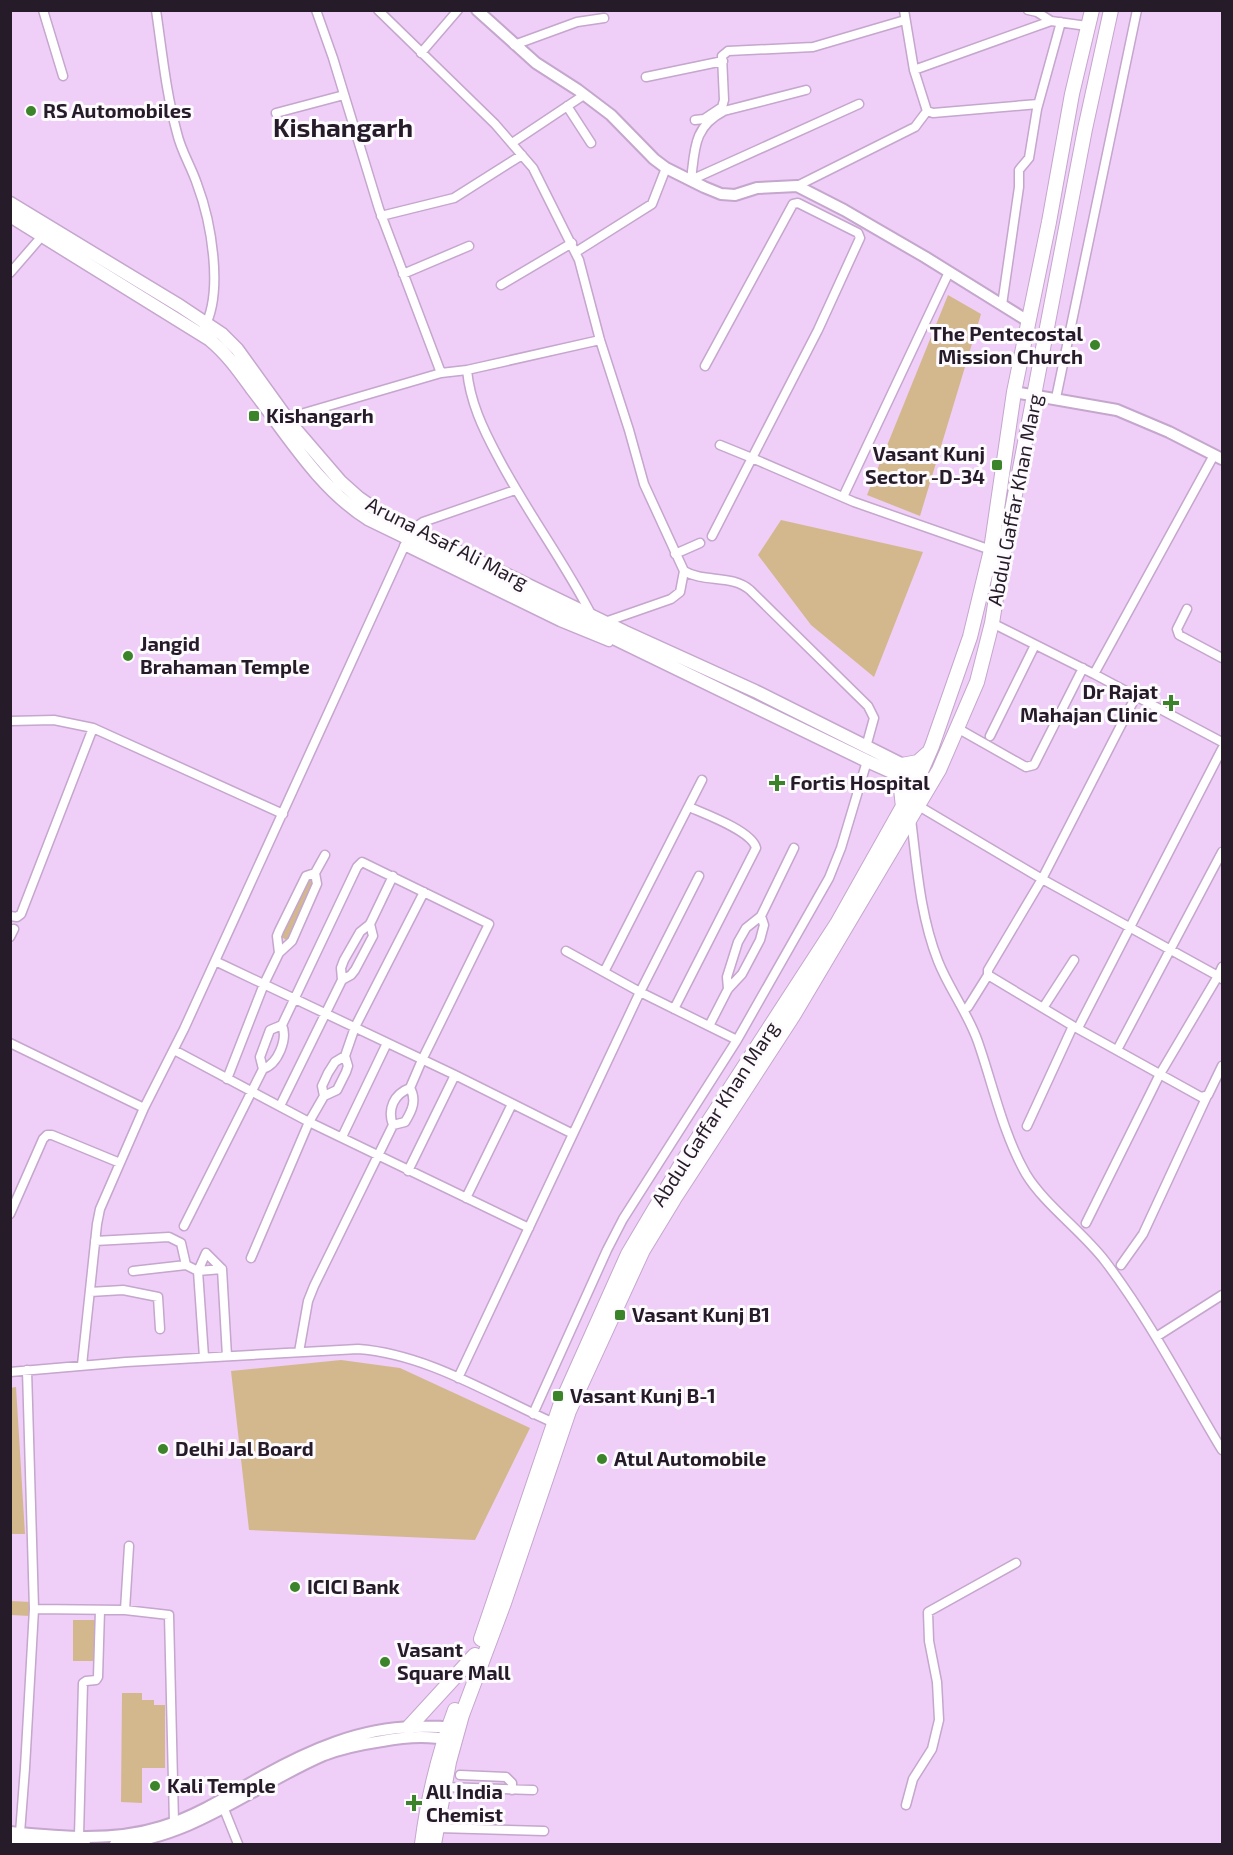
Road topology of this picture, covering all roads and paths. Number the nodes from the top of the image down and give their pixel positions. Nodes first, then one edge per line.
1 (43, 10) edge
2 (156, 10) edge
3 (316, 10) edge
4 (378, 10) edge
5 (458, 10) edge
6 (477, 10) edge
7 (1028, 10) edge
8 (1092, 10) edge
9 (1111, 10) edge
10 (1137, 10) edge
11 (905, 15) edge
12 (604, 18) dead end
13 (1051, 21) junction
14 (1061, 22) junction
15 (1087, 26) junction
16 (514, 45) junction
17 (421, 52) junction
18 (723, 61) junction
19 (914, 70) junction
20 (63, 76) dead end
21 (646, 77) dead end
22 (806, 90) dead end
23 (344, 95) junction
24 (585, 95) junction
25 (859, 104) dead end
26 (1038, 104) junction
27 (567, 106) junction
28 (927, 111) junction
29 (276, 113) dead end
30 (695, 120) dead end
31 (512, 143) junction
32 (591, 143) dead end
33 (522, 154) junction
34 (666, 168) junction
35 (691, 180) junction
36 (797, 186) junction
37 (10, 203) edge
38 (10, 216) edge
39 (381, 216) junction
40 (42, 236) junction
41 (469, 246) dead end
42 (574, 248) junction
43 (949, 272) junction
44 (10, 273) edge
45 (403, 274) junction
46 (501, 285) dead end
47 (1002, 305) junction
48 (1028, 321) junction
49 (204, 328) junction
50 (600, 340) junction
51 (705, 366) dead end
52 (467, 370) junction
53 (441, 374) junction
54 (1014, 392) junction
55 (1035, 394) junction
56 (1056, 398) junction
57 (287, 418) junction
58 (720, 445) dead end
59 (1218, 457) edge
60 (752, 458) junction
61 (515, 490) junction
62 (843, 497) junction
63 (712, 536) dead end
64 (408, 538) junction
65 (700, 543) dead end
66 (991, 550) junction
67 (675, 554) junction
68 (684, 571) junction
69 (1187, 609) dead end
70 (592, 616) junction
71 (605, 622) junction
72 (992, 623) junction
73 (1035, 645) junction
74 (1222, 655) edge
75 (1083, 668) junction
76 (1094, 674) junction
77 (1136, 696) junction
78 (747, 708) dead end
79 (10, 721) edge
80 (93, 728) junction
81 (957, 728) junction
82 (990, 736) dead end
83 (1222, 742) edge
84 (932, 746) junction
85 (866, 747) junction
86 (1222, 749) edge
87 (867, 760) junction
88 (898, 769) junction
89 (927, 779) junction
90 (702, 780) dead end
91 (689, 807) junction
92 (910, 809) junction
93 (283, 814) junction
94 (794, 848) dead end
95 (1222, 852) edge
96 (325, 855) dead end
97 (315, 873) junction
98 (393, 876) junction
99 (699, 876) dead end
100 (1042, 879) junction
101 (424, 892) junction
102 (10, 916) edge
103 (761, 916) junction
104 (370, 924) junction
105 (1130, 927) junction
106 (1171, 950) junction
107 (566, 951) dead end
108 (279, 953) junction
109 (1074, 960) dead end
110 (216, 961) junction
111 (1222, 968) edge
112 (604, 972) junction
113 (988, 975) junction
114 (1220, 978) edge
115 (342, 980) junction
116 (264, 984) junction
117 (728, 989) junction
118 (640, 992) junction
119 (294, 999) junction
120 (968, 1007) dead end
121 (1043, 1008) junction
122 (674, 1009) junction
123 (324, 1013) junction
124 (282, 1025) junction
125 (709, 1026) junction
126 (1076, 1027) junction
127 (355, 1028) junction
128 (737, 1040) junction
129 (10, 1043) edge
130 (387, 1043) junction
131 (174, 1050) junction
132 (1117, 1050) junction
133 (345, 1056) junction
134 (422, 1060) junction
135 (1222, 1066) edge
136 (263, 1069) junction
137 (1160, 1074) junction
138 (455, 1076) junction
139 (227, 1079) junction
140 (410, 1088) junction
141 (252, 1093) junction
142 (324, 1096) junction
143 (1207, 1096) junction
144 (512, 1104) junction
145 (280, 1106) junction
146 (144, 1108) junction
147 (309, 1122) junction
148 (393, 1125) junction
149 (1027, 1126) dead end
150 (573, 1134) junction
151 (342, 1137) junction
152 (378, 1155) junction
153 (120, 1163) junction
154 (408, 1171) junction
155 (466, 1198) junction
156 (10, 1214) edge
157 (1086, 1223) dead end
158 (184, 1226) dead end
159 (529, 1228) junction
160 (95, 1241) junction
161 (251, 1258) dead end
162 (186, 1265) junction
163 (1120, 1265) dead end
164 (222, 1269) junction
165 (133, 1271) dead end
166 (198, 1271) junction
167 (90, 1292) junction
168 (1222, 1295) edge
169 (160, 1329) dead end
170 (1156, 1337) junction
171 (299, 1352) junction
172 (227, 1356) junction
173 (204, 1357) junction
174 (82, 1365) junction
175 (27, 1370) junction
176 (10, 1372) edge
177 (458, 1378) junction
178 (533, 1414) junction
179 (554, 1423) junction
180 (1222, 1450) edge
181 (129, 1546) dead end
182 (1016, 1563) dead end
183 (34, 1609) junction
184 (100, 1610) junction
185 (125, 1610) junction
186 (475, 1655) junction
187 (410, 1727) junction
188 (451, 1734) junction
189 (460, 1775) dead end
190 (444, 1787) junction
191 (512, 1790) junction
192 (533, 1790) dead end
193 (906, 1804) dead end
194 (222, 1805) junction
195 (174, 1823) junction
196 (437, 1828) junction
197 (544, 1831) dead end
198 (15, 1833) edge
199 (82, 1840) edge
200 (10, 1842) edge
201 (115, 1845) edge
202 (238, 1845) edge
203 (422, 1845) edge
204 (434, 1845) edge

1 - 20 street
2 - 49 street
3 - 23 street
4 - 17 street
5 - 17 street
6 - 16 street
7 - 13 street
8 - 15 main road
9 - 55 main road, Abdul Gaffar Khan Marg
10 - 56 street
11 - 18 street
11 - 19 street
12 - 16 street
13 - 14 street
13 - 19 street
14 - 15 street
14 - 26 street
15 - 48 main road
16 - 24 street
17 - 31 street
18 - 21 street
18 - 30 street
19 - 28 street
22 - 35 street
23 - 29 street
23 - 39 street
24 - 27 street
24 - 34 street
25 - 35 street
26 - 28 street
26 - 47 street
27 - 31 street
27 - 32 street
28 - 36 street
31 - 33 street
33 - 39 street
33 - 42 street
34 - 35 street
34 - 42 street
35 - 36 street
36 - 43 street
37 - 49 main road, Aruna Asaf Ali Marg
38 - 40 main road, Aruna Asaf Ali Marg
39 - 45 street
40 - 44 street
40 - 49 main road, Aruna Asaf Ali Marg
41 - 45 street
42 - 46 street
42 - 50 street
43 - 47 street
43 - 62 street
45 - 53 street
47 - 48 street
48 - 54 main road, Abdul Gaffar Khan Marg
49 - 57 main road, Aruna Asaf Ali Marg
49 - 64 main road, Aruna Asaf Ali Marg
50 - 52 street
50 - 67 street
51 - 60 street
52 - 53 street
52 - 61 street
53 - 57 street
54 - 55 street
54 - 66 main road, Abdul Gaffar Khan Marg
55 - 56 street
55 - 72 main road, Abdul Gaffar Khan Marg
56 - 59 street
57 - 64 main road, Aruna Asaf Ali Marg
58 - 60 street
59 - 76 street
60 - 62 street
60 - 63 street
61 - 64 street
61 - 70 street
62 - 66 street
64 - 70 main road, Aruna Asaf Ali Marg
64 - 78 street
64 - 87 main road, Aruna Asaf Ali Marg
64 - 93 street
65 - 67 street
66 - 84 main road, Abdul Gaffar Khan Marg
67 - 68 street
68 - 71 street
68 - 85 street
69 - 74 street
70 - 71 main road, Aruna Asaf Ali Marg
71 - 85 main road, Aruna Asaf Ali Marg
72 - 73 street
72 - 81 main road, Abdul Gaffar Khan Marg
73 - 75 street
73 - 82 street
75 - 76 street
75 - 81 street
76 - 77 street
77 - 83 street
77 - 100 street
79 - 80 street
80 - 93 street
80 - 102 street
81 - 89 main road, Abdul Gaffar Khan Marg
84 - 88 main road
84 - 89 main road, Abdul Gaffar Khan Marg
85 - 88 main road, Aruna Asaf Ali Marg
86 - 105 street
87 - 88 main road, Aruna Asaf Ali Marg
87 - 128 street
88 - 89 main road, Aruna Asaf Ali Marg
88 - 92 main road
89 - 92 main road
90 - 91 street
91 - 112 street
91 - 122 street
92 - 100 street
92 - 170 street
92 - 179 main road, Abdul Gaffar Khan Marg
92 - 188 main road, Abdul Gaffar Khan Marg
93 - 110 street
94 - 103 street
95 - 106 street
96 - 97 street
97 - 108 street
97 - 108 street
98 - 101 street
98 - 104 street
98 - 119 street
99 - 118 street
100 - 105 street
100 - 113 street
101 - 127 street
101 - 134 street
103 - 117 street
103 - 117 street
104 - 115 street
104 - 115 street
105 - 106 street
105 - 126 street
106 - 114 street
106 - 132 street
107 - 112 street
108 - 116 street
109 - 121 street
110 - 116 street
110 - 131 street
111 - 114 street
112 - 118 street
113 - 120 street
113 - 121 street
114 - 137 street
115 - 123 street
116 - 119 street
116 - 139 street
117 - 125 street
118 - 122 street
118 - 150 street
119 - 123 street
119 - 124 street
121 - 126 street
122 - 125 street
123 - 127 street
123 - 145 street
124 - 136 street
124 - 136 street
125 - 128 street
126 - 132 street
126 - 149 street
127 - 130 street
127 - 133 street
128 - 178 street
129 - 146 street
130 - 134 street
130 - 151 street
131 - 139 street
131 - 146 street
132 - 137 street
133 - 142 street
133 - 142 street
134 - 138 street
134 - 140 street
135 - 143 street
136 - 141 street
137 - 143 street
137 - 157 street
138 - 144 street
138 - 154 street
139 - 141 street
140 - 148 street
140 - 148 street
141 - 145 street
141 - 158 street
142 - 147 street
143 - 163 street
144 - 150 street
144 - 155 street
145 - 147 street
146 - 153 street
147 - 151 street
147 - 161 street
148 - 152 street
150 - 159 street
151 - 152 street
152 - 154 street
152 - 171 street
153 - 156 street
153 - 160 street
154 - 155 street
155 - 159 street
159 - 177 street
160 - 162 street
160 - 167 street
162 - 165 street
162 - 166 street
164 - 166 street
164 - 166 street
164 - 172 street
166 - 173 street
167 - 169 street
167 - 174 street
168 - 170 street
170 - 180 street
171 - 172 street
171 - 177 street
172 - 173 street
173 - 174 street
174 - 175 street
175 - 176 street
175 - 183 street
177 - 178 street
178 - 179 street
179 - 186 main road, Abdul Gaffar Khan Marg
181 - 185 street
182 - 193 street
183 - 184 street
183 - 198 street
184 - 185 street
184 - 199 street
185 - 195 street
186 - 187 main road
186 - 188 main road, Abdul Gaffar Khan Marg
187 - 188 street
187 - 194 street
188 - 190 main road, Abdul Gaffar Khan Marg
188 - 194 street
188 - 203 main road, Abdul Gaffar Khan Marg
189 - 191 street
190 - 191 street
190 - 196 main road, Abdul Gaffar Khan Marg
191 - 192 street
194 - 195 street
194 - 201 street
194 - 202 street
195 - 199 street
196 - 197 street
196 - 204 main road, Abdul Gaffar Khan Marg
198 - 199 street
199 - 200 street

